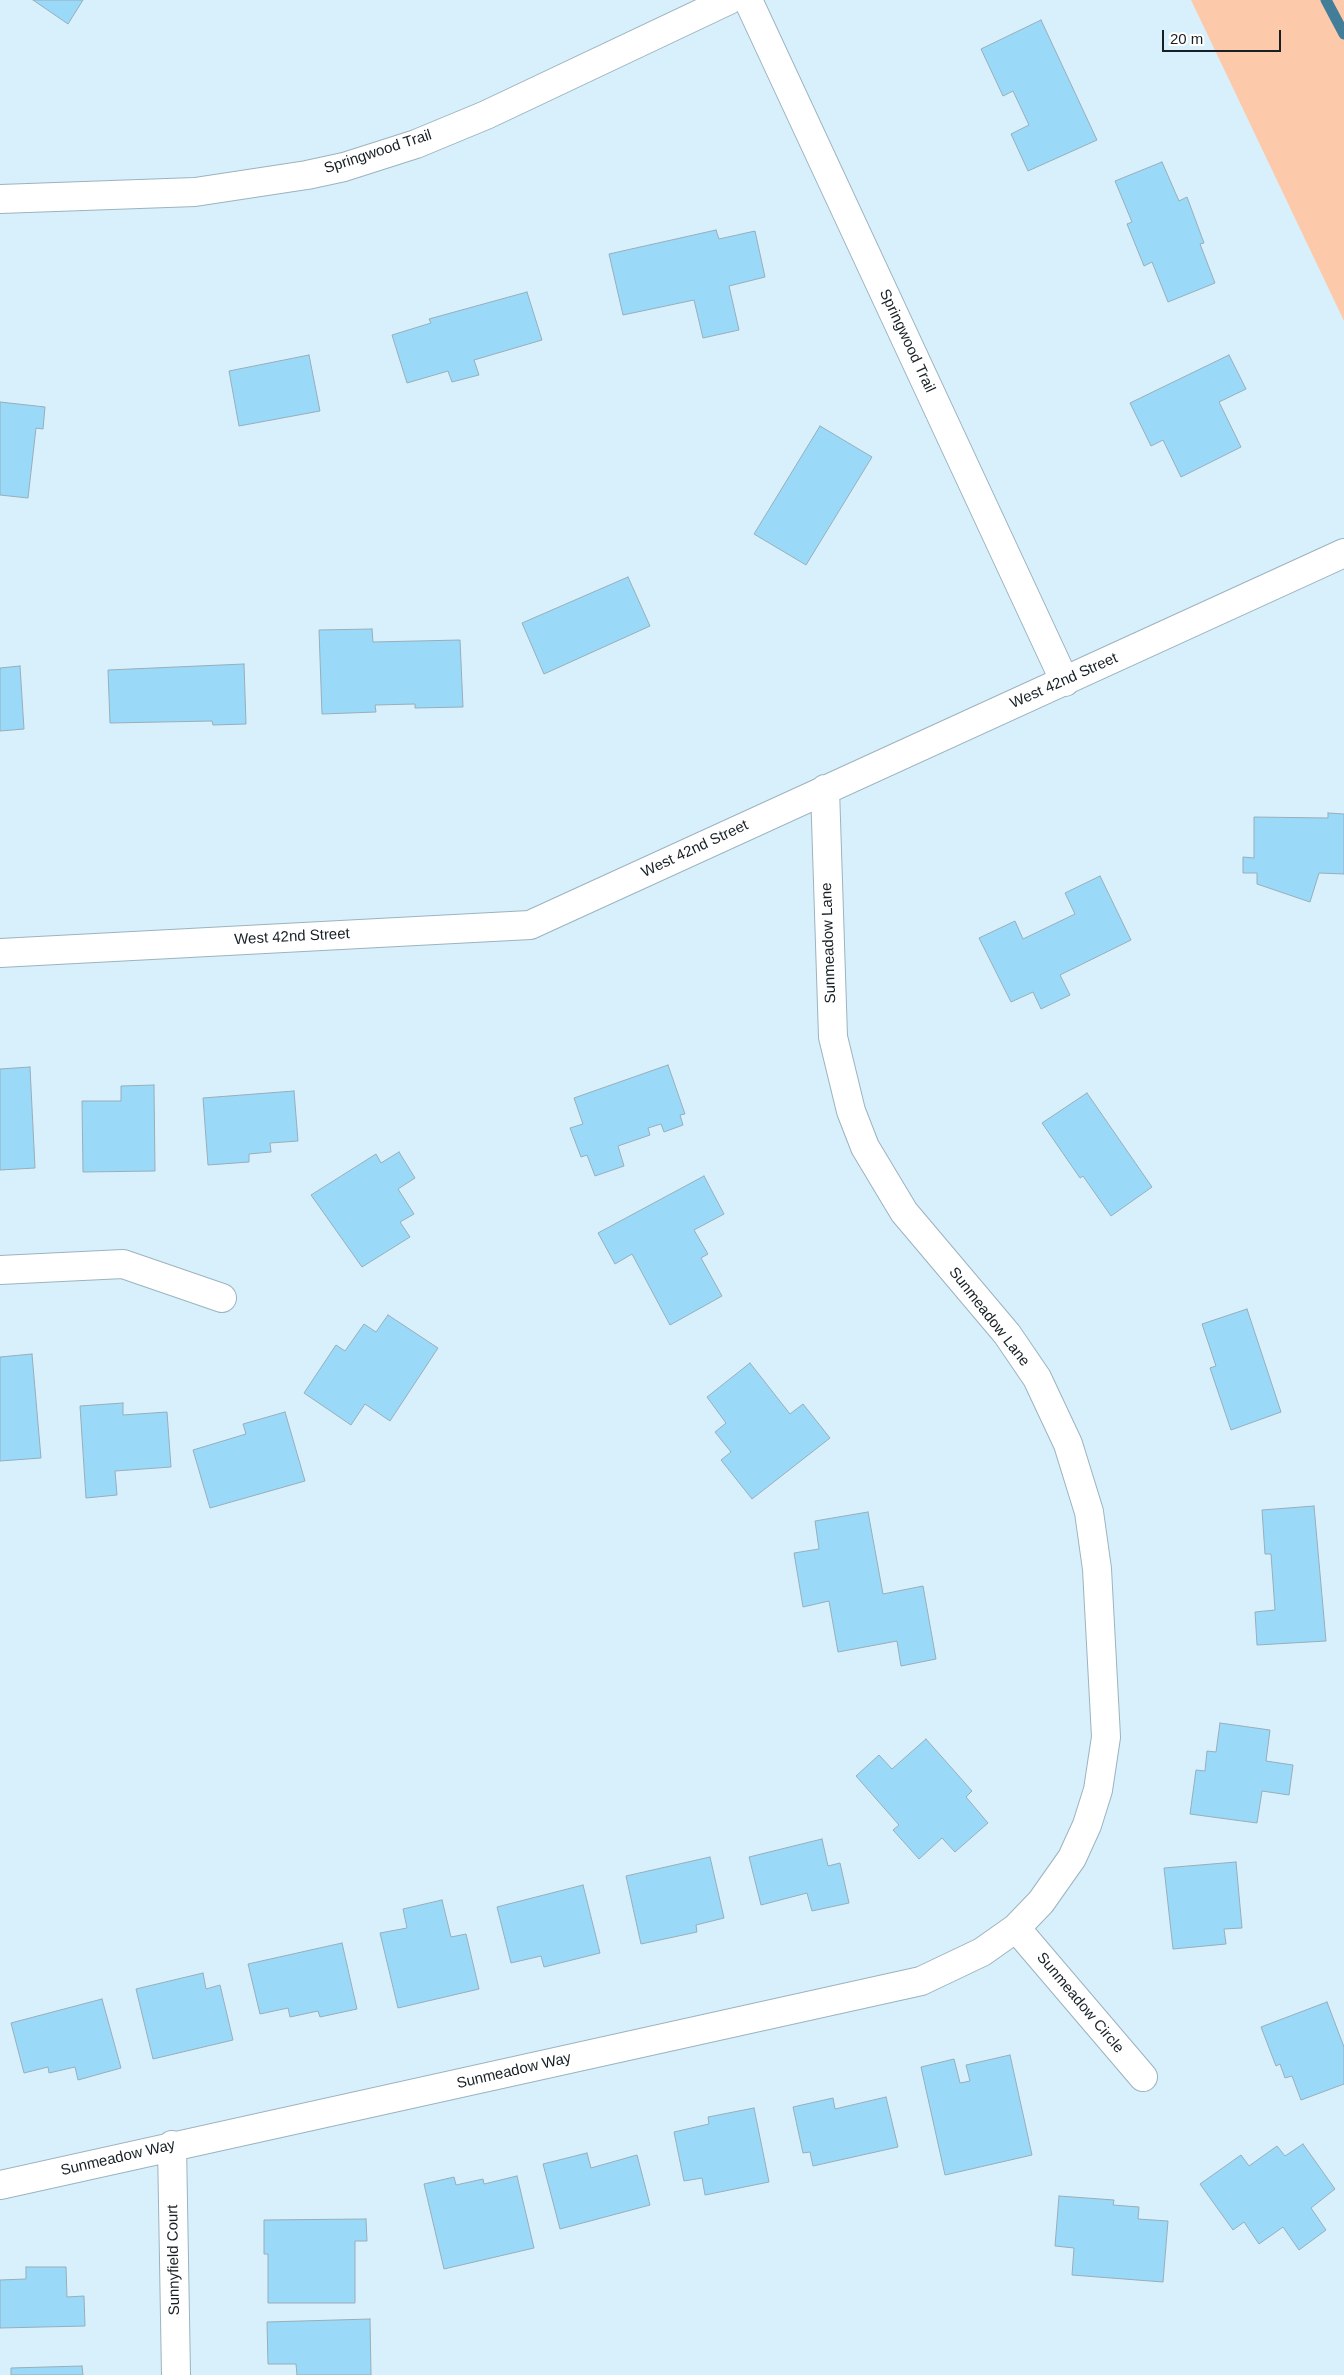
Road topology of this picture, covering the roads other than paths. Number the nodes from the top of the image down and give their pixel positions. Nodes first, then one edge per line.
1 (730, 0) edge
2 (748, 0) edge
3 (0, 199) edge
4 (1344, 553) edge
5 (1065, 682) junction
6 (825, 788) junction
7 (0, 953) edge
8 (0, 1270) edge
9 (222, 1298) dead end
10 (1016, 1928) junction
11 (1143, 2077) dead end
12 (172, 2145) junction
13 (0, 2184) edge
14 (176, 2375) edge

1 - 3 street, Springwood Trail
2 - 5 street, Springwood Trail
4 - 5 street, West 42nd Street
5 - 6 street, West 42nd Street
6 - 7 street, West 42nd Street
6 - 10 street, Sunmeadow Lane
8 - 9 street
10 - 11 street, Sunmeadow Circle
10 - 12 street, Sunmeadow Way
12 - 13 street, Sunmeadow Way
12 - 14 street, Sunnyfield Court

